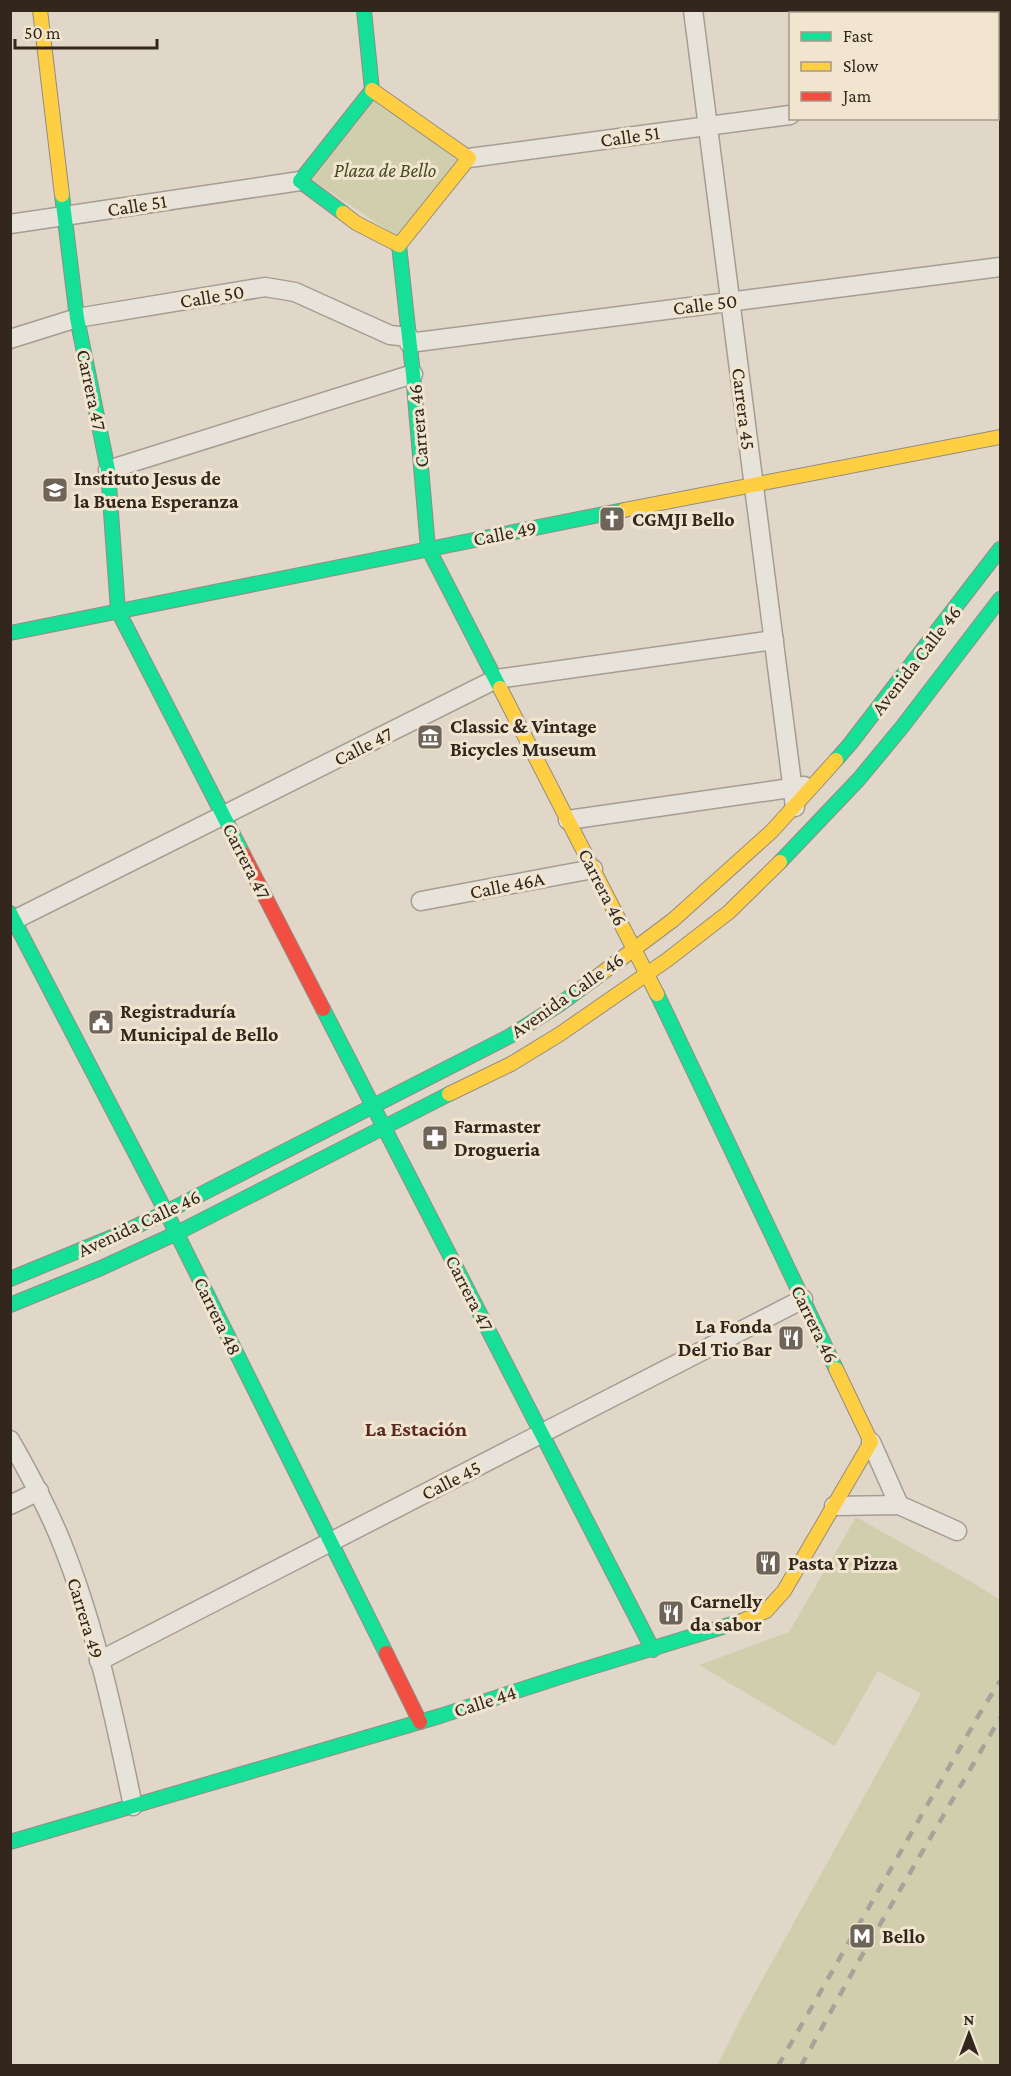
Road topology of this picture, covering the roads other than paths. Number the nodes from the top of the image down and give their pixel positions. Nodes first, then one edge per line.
1 (40, 10) edge
2 (364, 10) edge
3 (693, 10) edge
4 (372, 90) junction
5 (789, 115) edge
6 (707, 125) junction
7 (470, 158) junction
8 (300, 181) junction
9 (64, 216) junction
10 (10, 224) edge
11 (399, 245) junction
12 (1000, 267) edge
13 (730, 301) junction
14 (77, 318) junction
15 (10, 339) edge
16 (409, 340) junction
17 (413, 374) junction
18 (1000, 437) edge
19 (108, 470) junction
20 (754, 485) junction
21 (428, 548) junction
22 (1000, 549) edge
23 (1000, 599) edge
24 (118, 611) junction
25 (10, 633) edge
26 (774, 640) junction
27 (496, 679) junction
28 (815, 785) junction
29 (793, 788) junction
30 (795, 807) junction
31 (223, 815) junction
32 (568, 820) junction
33 (593, 869) junction
34 (421, 901) dead end
35 (12, 918) edge
36 (634, 949) junction
37 (647, 973) junction
38 (373, 1106) junction
39 (384, 1126) junction
40 (166, 1212) junction
41 (177, 1233) junction
42 (10, 1279) edge
43 (803, 1299) junction
44 (10, 1305) edge
45 (542, 1433) junction
46 (10, 1440) edge
47 (871, 1442) junction
48 (39, 1491) junction
49 (10, 1505) edge
50 (899, 1505) junction
51 (834, 1506) junction
52 (957, 1531) dead end
53 (331, 1542) junction
54 (653, 1650) junction
55 (99, 1661) junction
56 (420, 1722) junction
57 (133, 1806) junction
58 (10, 1842) edge

1 - 9 main road, Carrera 47
2 - 4 main road
3 - 6 street, Carrera 45
4 - 7 main road
4 - 8 main road
5 - 6 street, Calle 51
6 - 7 street, Calle 51
6 - 13 street, Carrera 45
7 - 11 main road
8 - 9 street, Calle 51
8 - 11 main road
9 - 10 street, Calle 51
9 - 14 main road, Carrera 47
11 - 16 main road, Carrera 46
12 - 13 street, Calle 50
13 - 16 street, Calle 50
13 - 20 street, Carrera 45
14 - 15 street, Calle 50
14 - 16 street, Calle 50
14 - 19 main road, Carrera 47
16 - 17 main road, Carrera 46
17 - 19 street
17 - 21 main road, Carrera 46
18 - 20 main road, Calle 49
19 - 24 main road, Carrera 47
20 - 21 main road, Calle 49
20 - 26 street, Carrera 45
21 - 24 main road, Calle 49
21 - 27 main road, Carrera 46
22 - 28 main road, Avenida Calle 46
23 - 37 main road, Avenida Calle 46
24 - 25 main road, Calle 49
24 - 31 main road, Carrera 47
26 - 27 street, Calle 47
26 - 29 street, Carrera 45
27 - 31 street, Calle 47
27 - 32 main road, Carrera 46
28 - 29 street
28 - 30 main road, Avenida Calle 46
29 - 30 street, Carrera 45
29 - 32 street
30 - 36 main road, Avenida Calle 46
31 - 35 street, Calle 47
31 - 38 main road, Carrera 47
32 - 33 main road, Carrera 46
33 - 34 street, Calle 46A
33 - 36 main road, Carrera 46
35 - 40 main road, Carrera 48
36 - 37 main road, Carrera 46
36 - 38 main road, Avenida Calle 46
37 - 39 main road, Avenida Calle 46
37 - 43 main road, Carrera 46
38 - 39 main road, Carrera 47
38 - 40 main road, Avenida Calle 46
39 - 41 main road, Avenida Calle 46
39 - 45 main road, Carrera 47
40 - 41 main road, Carrera 48
40 - 42 main road, Avenida Calle 46
41 - 44 main road, Avenida Calle 46
41 - 53 main road, Carrera 48
43 - 45 street, Calle 45
43 - 47 main road, Carrera 46
45 - 53 street, Calle 45
45 - 54 main road, Carrera 47
46 - 48 street, Carrera 49
47 - 50 street, Carrera 46
47 - 51 main road, Calle 44
48 - 49 street
48 - 55 street, Carrera 49
50 - 51 street
50 - 52 street
51 - 54 main road, Calle 44
53 - 55 street, Calle 45
53 - 56 main road, Carrera 48
54 - 56 main road, Calle 44
55 - 57 street, Carrera 49
56 - 57 main road, Calle 44
57 - 58 main road, Calle 44

